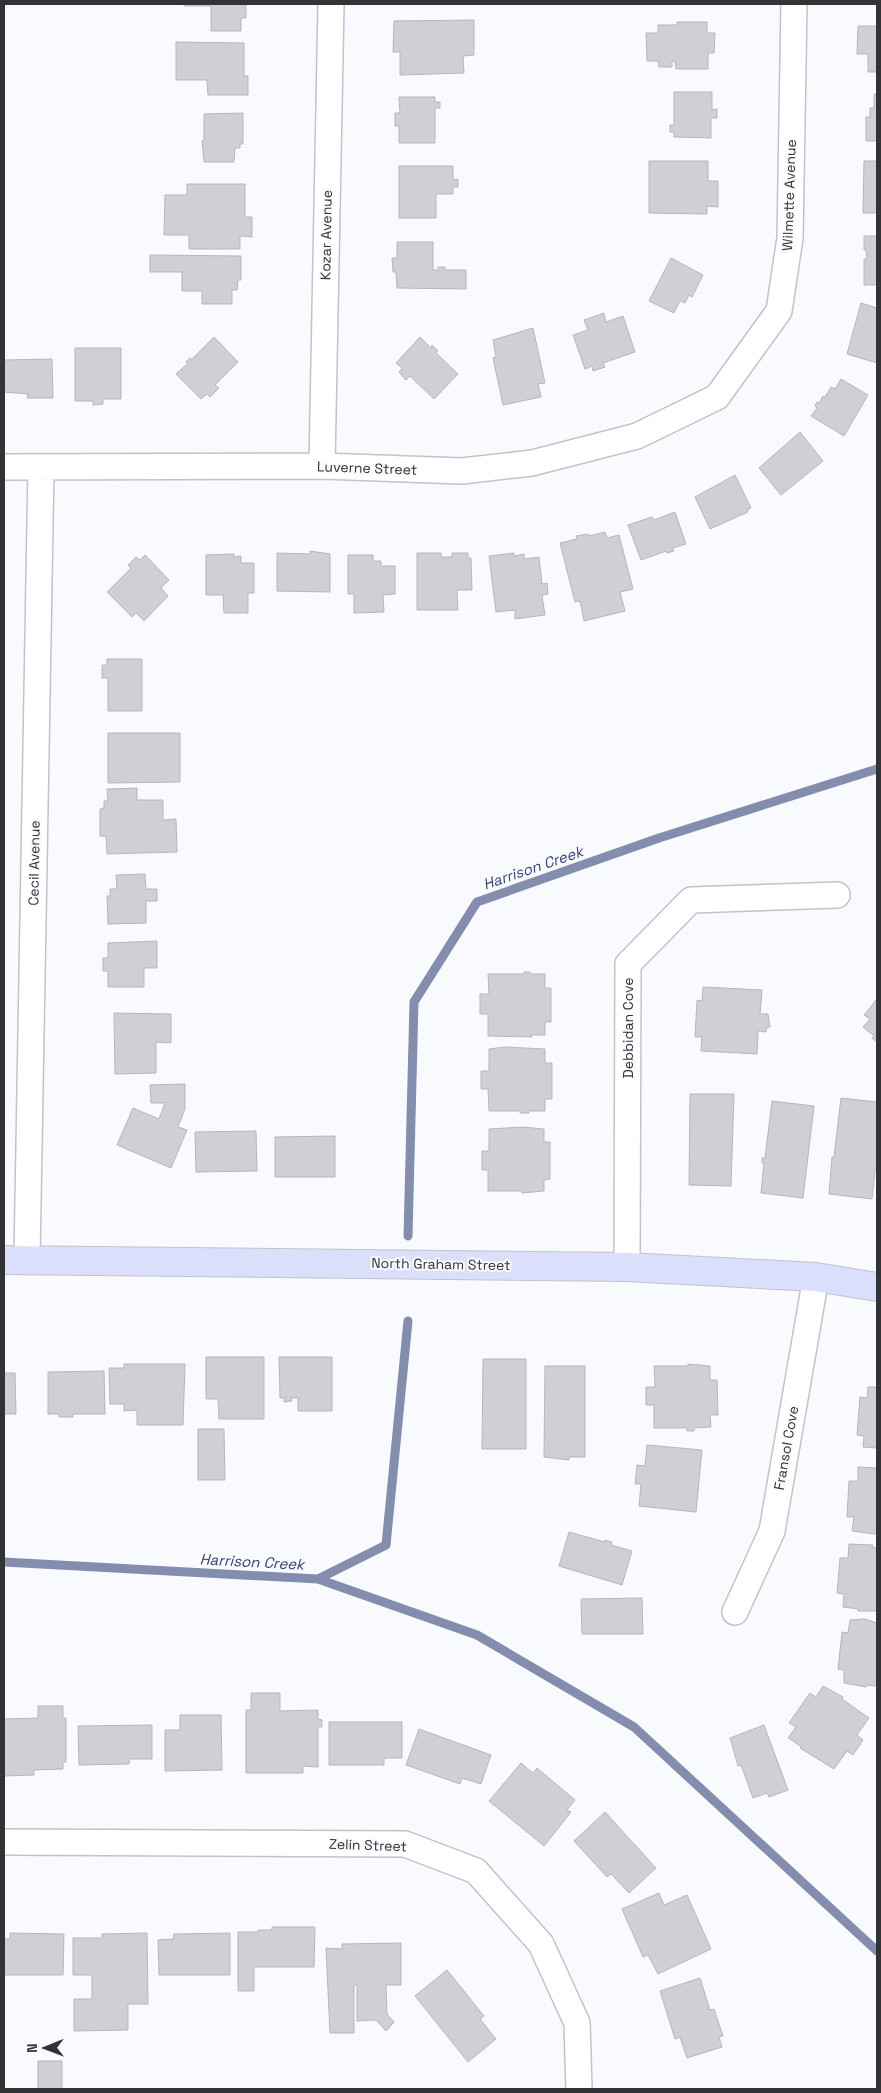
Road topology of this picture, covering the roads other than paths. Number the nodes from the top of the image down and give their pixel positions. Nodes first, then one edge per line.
1 (331, 4) edge
2 (794, 4) edge
3 (717, 397) joint
4 (322, 466) junction
5 (4, 467) edge
6 (41, 467) junction
7 (837, 895) dead end
8 (16, 1260) edge
9 (626, 1267) junction
10 (816, 1277) junction
11 (877, 1286) edge
12 (735, 1612) dead end
13 (4, 1842) edge
14 (579, 2089) edge

1 - 4 street, Kozar Avenue
2 - 3 street, Wilmette Avenue
3 - 4 street, Luverne Street
4 - 6 street, Luverne Street
5 - 6 street, Luverne Street
6 - 8 street, Cecil Avenue
7 - 9 street, Debbidan Cove
8 - 9 main road, North Graham Street
9 - 10 main road, North Graham Street
10 - 11 main road, North Graham Street
10 - 12 street, Fransol Cove
13 - 14 street, Zelin Street

